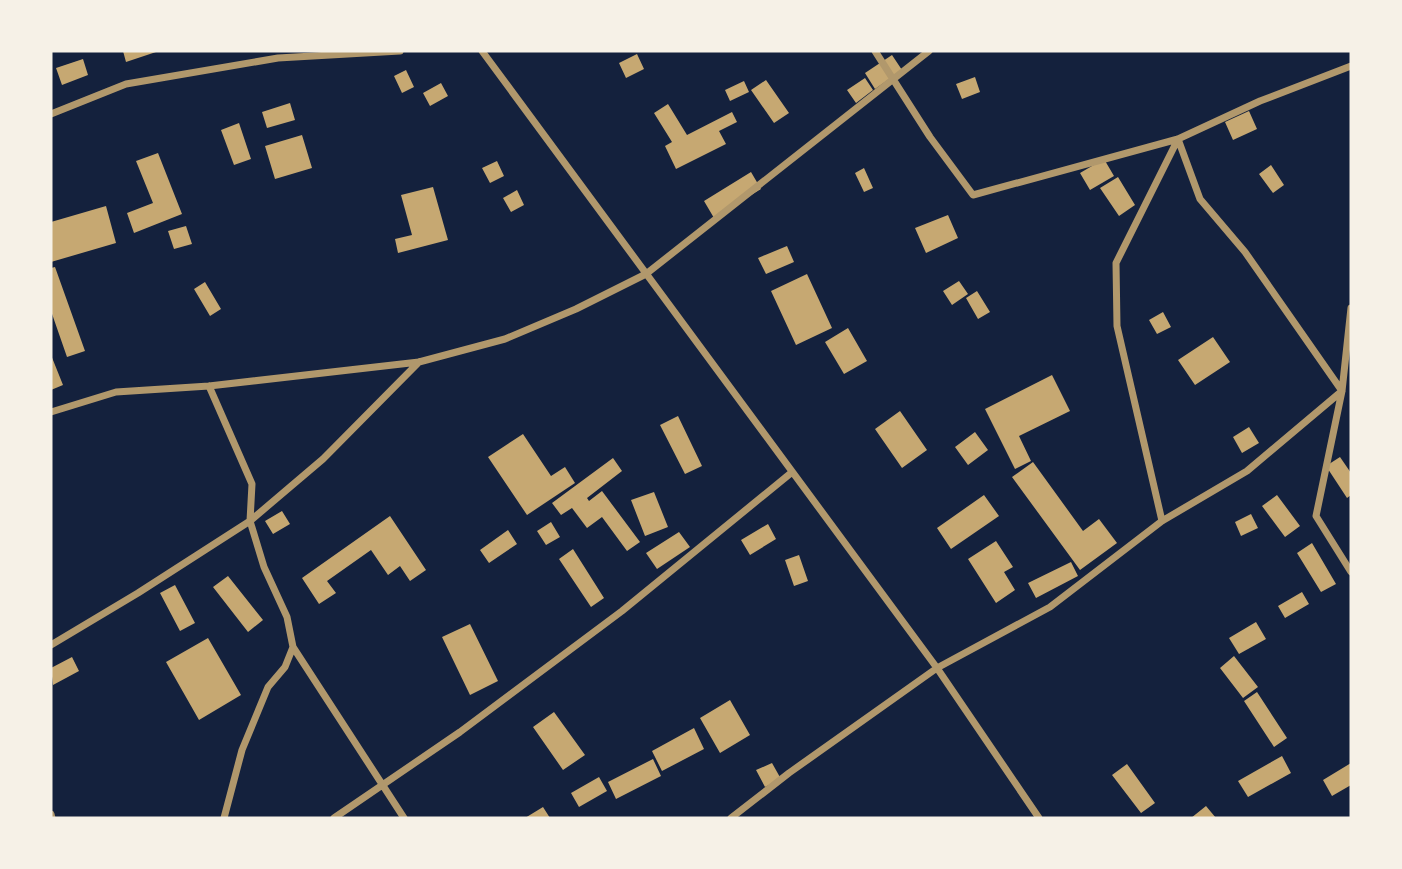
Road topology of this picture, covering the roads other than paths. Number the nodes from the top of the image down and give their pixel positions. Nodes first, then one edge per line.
1 (400, 51) edge
2 (482, 51) edge
3 (875, 51) edge
4 (929, 51) edge
5 (1351, 66) edge
6 (894, 79) junction
7 (51, 114) edge
8 (1178, 139) junction
9 (646, 274) junction
10 (1351, 307) edge
11 (419, 362) junction
12 (209, 386) junction
13 (1342, 391) junction
14 (51, 412) edge
15 (791, 473) junction
16 (250, 521) junction
17 (1162, 521) junction
18 (1351, 572) edge
19 (51, 645) edge
20 (293, 647) junction
21 (937, 668) junction
22 (383, 785) junction
23 (224, 818) edge
24 (334, 818) edge
25 (404, 818) edge
26 (731, 818) edge
27 (1039, 818) edge

1 - 7 street
2 - 9 street
3 - 6 street
4 - 6 street
5 - 8 street
6 - 8 street
6 - 9 street
8 - 13 street
8 - 17 street
9 - 11 street
9 - 15 street
10 - 13 street
11 - 12 street
11 - 16 street
12 - 14 street
12 - 16 street
13 - 17 street
13 - 18 street
15 - 21 street
15 - 22 street
16 - 19 street
16 - 20 street
17 - 21 street
20 - 22 street
20 - 23 street
21 - 26 street
21 - 27 street
22 - 24 street
22 - 25 street

